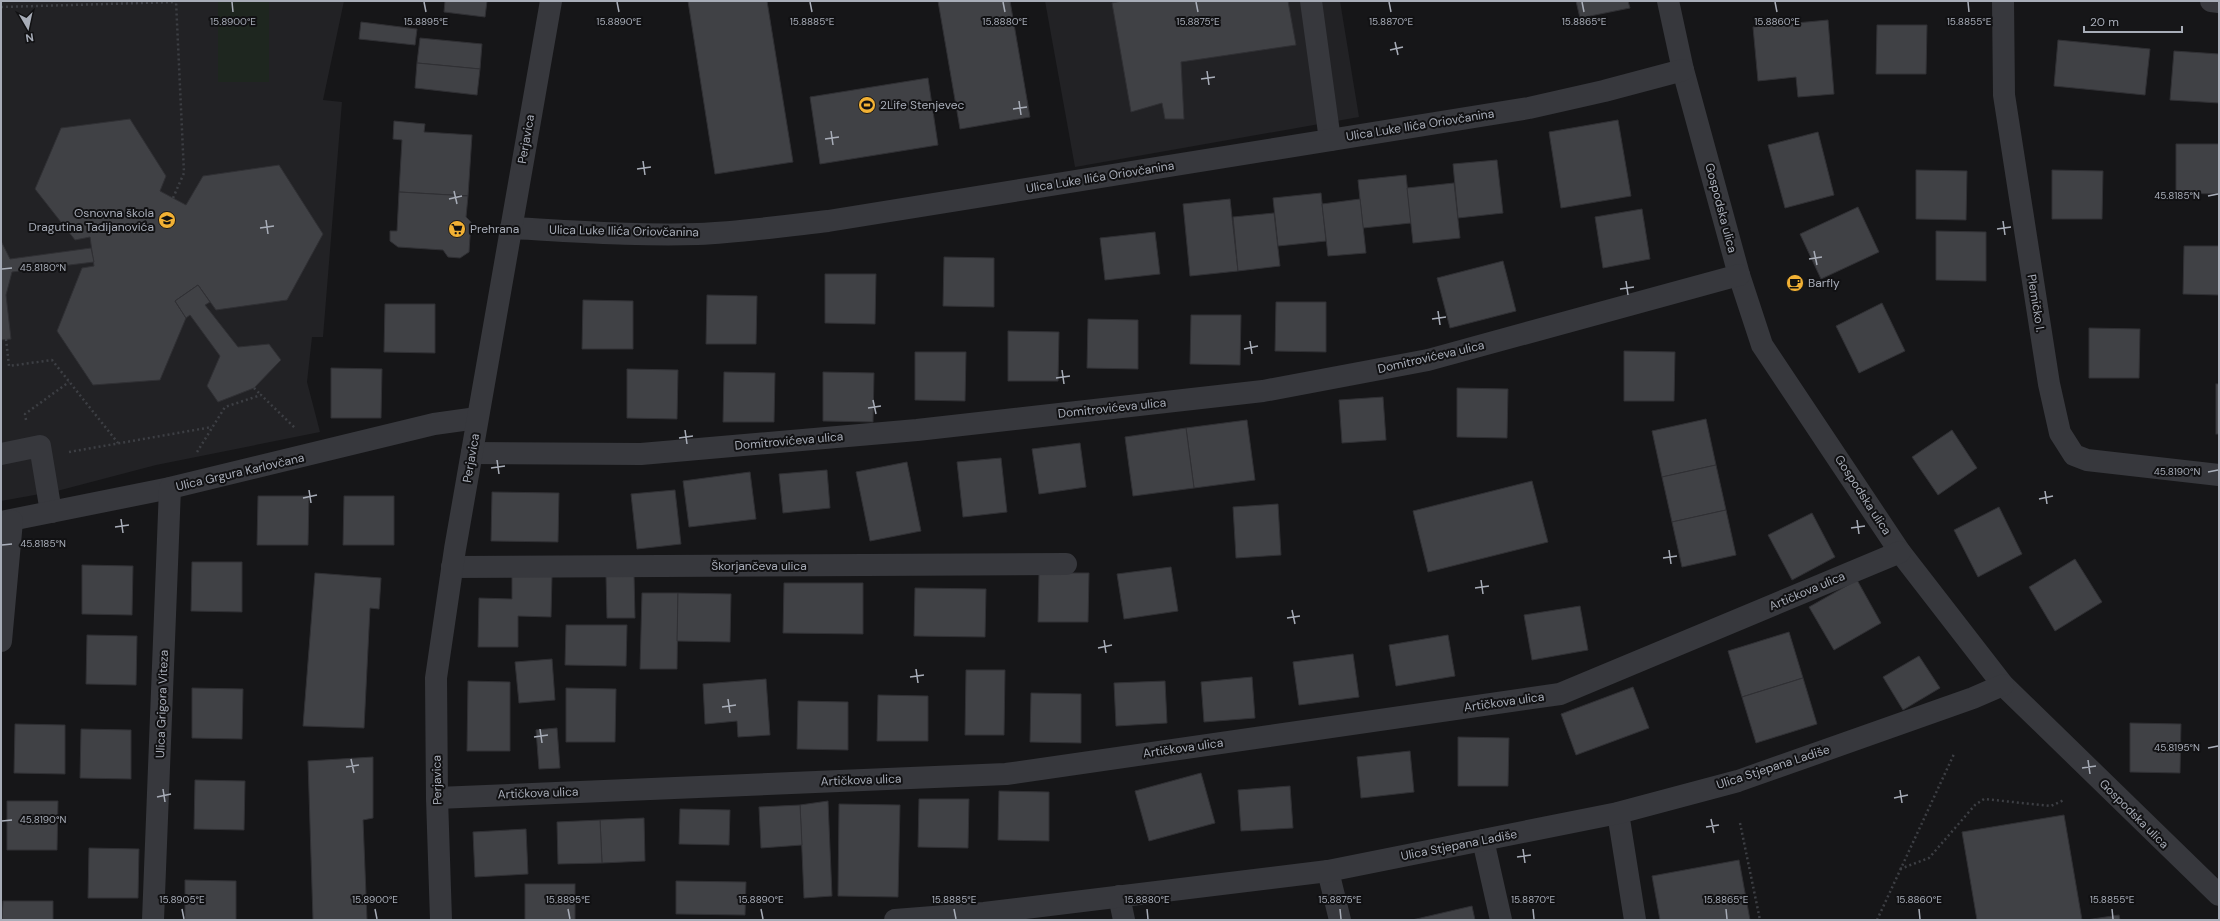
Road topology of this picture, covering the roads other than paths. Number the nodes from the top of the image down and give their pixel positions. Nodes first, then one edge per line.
1 (551, 1) edge
2 (1311, 1) edge
3 (1668, 1) edge
4 (2003, 1) edge
5 (2211, 1) edge
6 (2219, 2) edge
7 (1683, 70) junction
8 (1330, 140) junction
9 (511, 228) junction
10 (1739, 275) junction
11 (477, 418) junction
12 (472, 453) junction
13 (1, 454) edge
14 (2219, 475) edge
15 (170, 488) junction
16 (52, 512) junction
17 (6, 521) edge
18 (1900, 552) junction
19 (1066, 564) dead end
20 (452, 567) junction
21 (1, 641) edge
22 (2004, 685) junction
23 (437, 798) junction
24 (1618, 813) junction
25 (1483, 840) junction
26 (1328, 871) junction
27 (2219, 895) edge
28 (1119, 896) junction
29 (985, 916) edge
30 (153, 920) edge
31 (441, 920) edge
32 (895, 920) edge
33 (1124, 920) edge
34 (1340, 920) edge
35 (1501, 920) edge
36 (1636, 920) edge

1 - 9 street, Perjavica
2 - 8 street
3 - 7 street, Gospodska ulica
4 - 14 street, Plemičko I.
5 - 6 street
7 - 8 street, Ulica Luke Ilića Oriovčanina
7 - 10 street, Gospodska ulica
8 - 9 street, Ulica Luke Ilića Oriovčanina
9 - 11 street, Perjavica
10 - 12 street, Domitrovićeva ulica
10 - 18 street, Gospodska ulica
11 - 12 street, Perjavica
11 - 15 street, Ulica Grgura Karlovčana
12 - 20 street, Perjavica
13 - 16 street
15 - 16 street, Ulica Grgura Karlovčana
15 - 30 street, Ulica Grigora Viteza
16 - 17 street, Ulica Grgura Karlovčana
17 - 21 street
18 - 22 street, Gospodska ulica
18 - 23 street, Artičkova ulica
19 - 20 street, Škorjančeva ulica
20 - 23 street, Perjavica
22 - 24 street, Ulica Stjepana Ladiše
22 - 27 street, Gospodska ulica
23 - 31 street, Perjavica
24 - 25 street, Ulica Stjepana Ladiše
24 - 36 street
25 - 26 street, Ulica Stjepana Ladiše
25 - 35 street
26 - 28 street, Ulica Stjepana Ladiše
26 - 34 street
28 - 29 street, Ulica Stjepana Ladiše
28 - 33 street
29 - 32 street, Ulica Stjepana Ladiše

